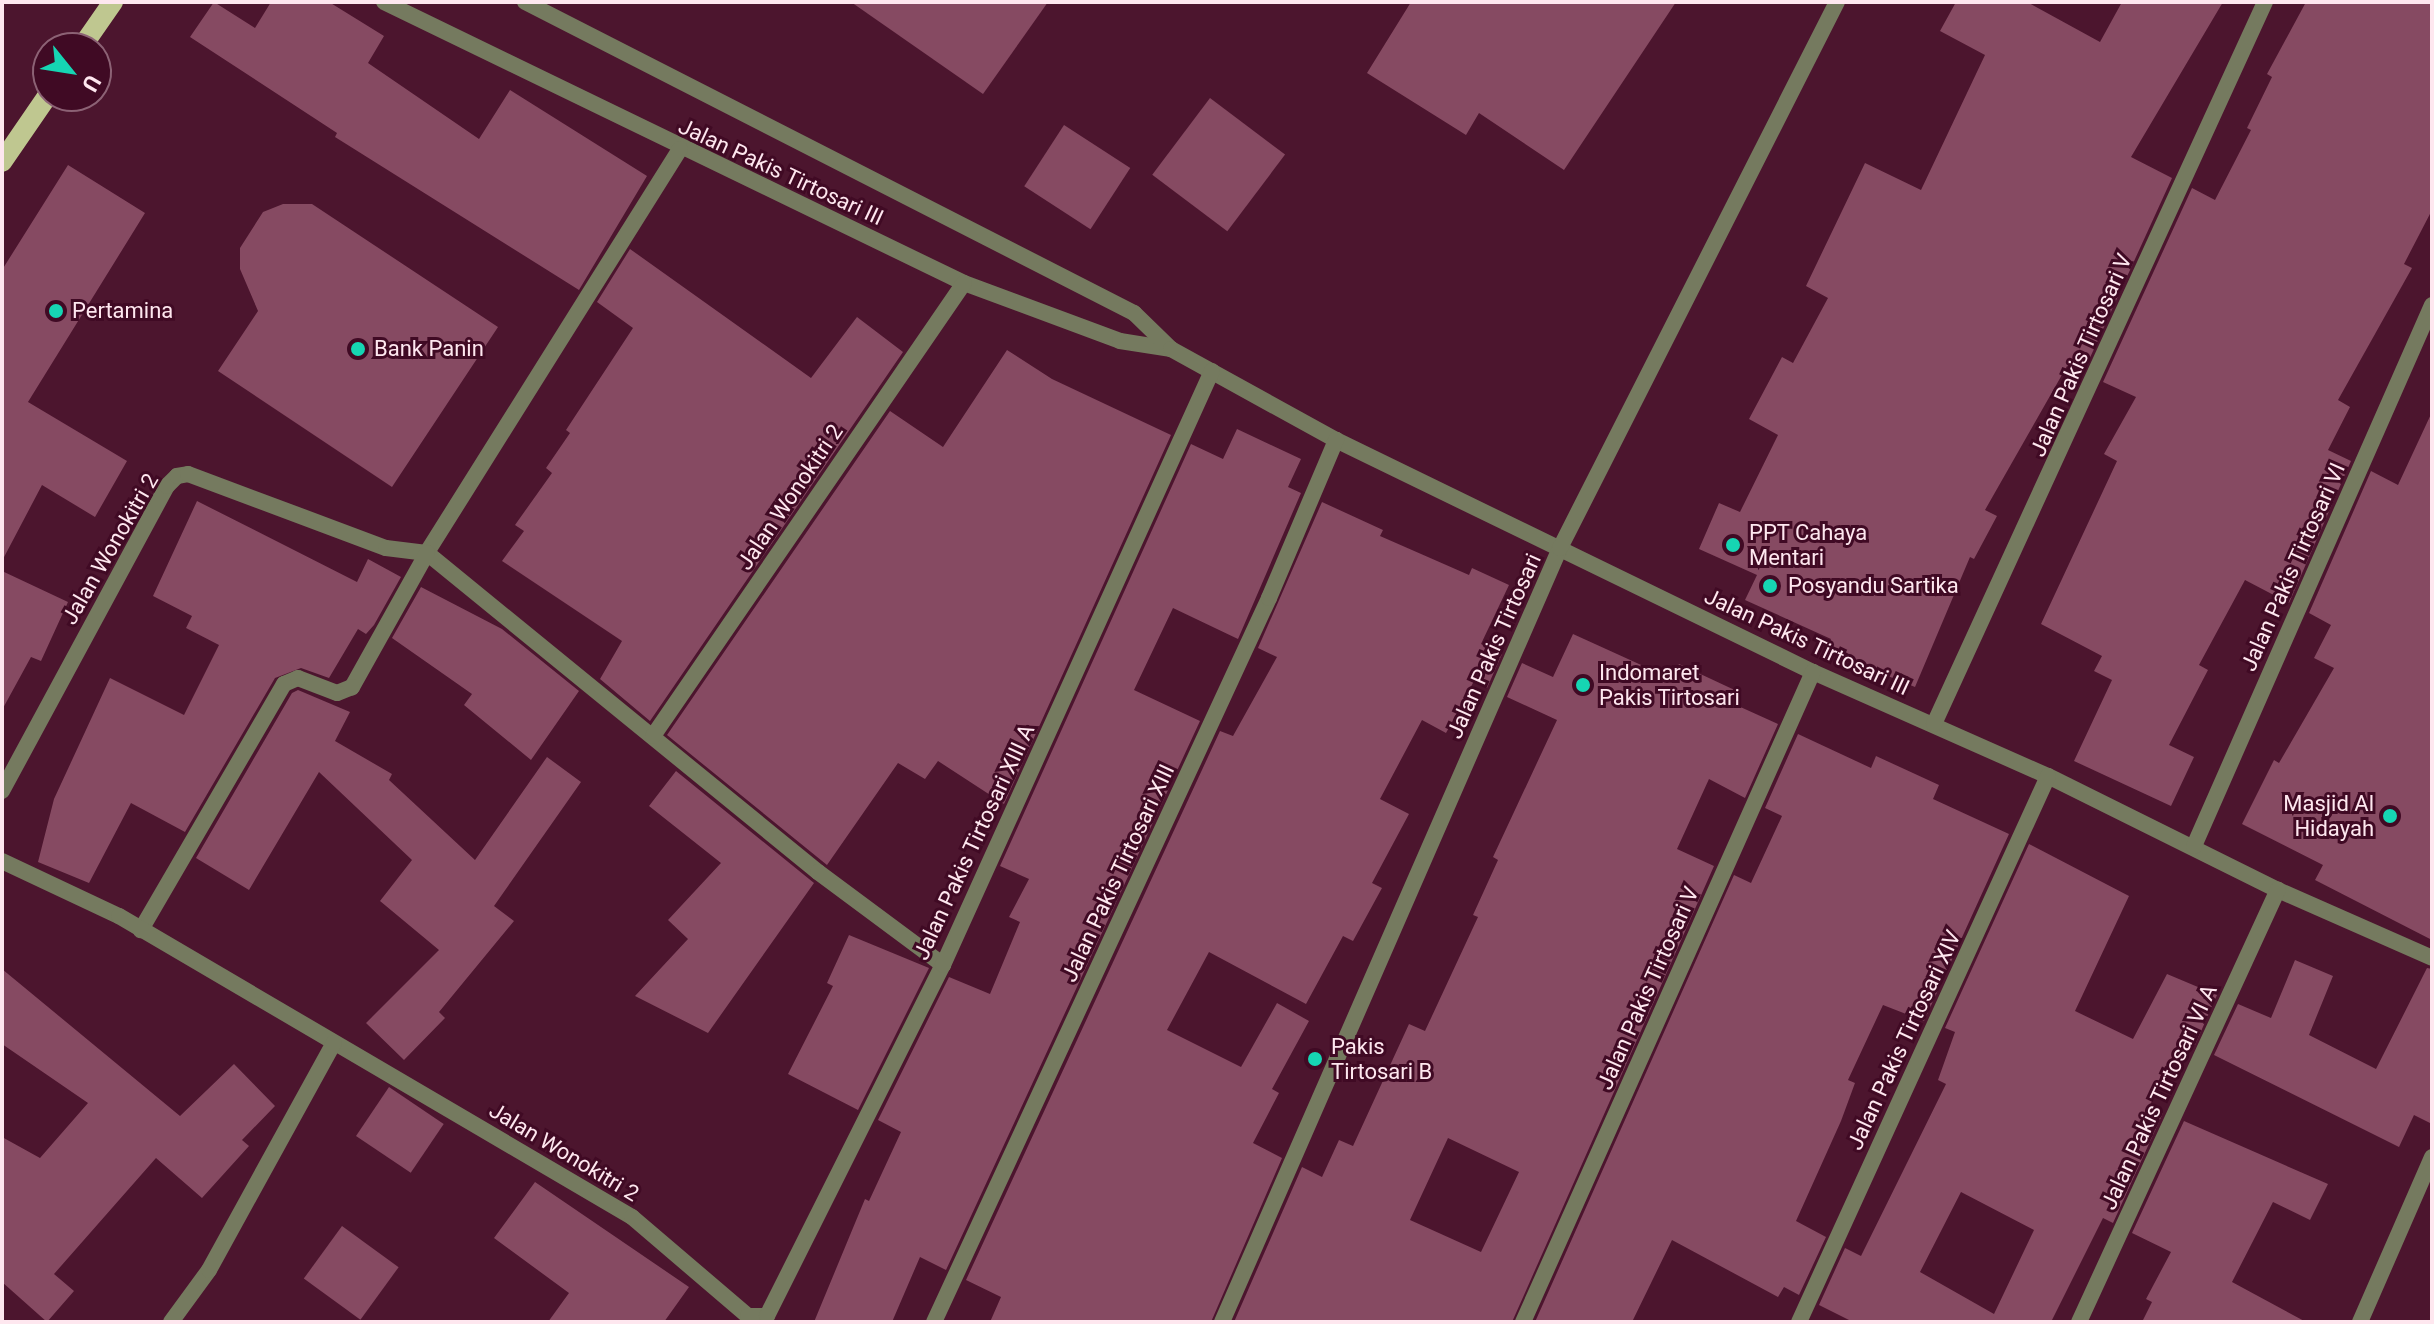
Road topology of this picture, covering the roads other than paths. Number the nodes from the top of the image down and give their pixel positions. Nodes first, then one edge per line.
1 (113, 2) edge
2 (384, 2) edge
3 (525, 2) edge
4 (1837, 2) edge
5 (2265, 2) edge
6 (92, 32) edge
7 (36, 112) edge
8 (680, 149) junction
9 (2, 162) edge
10 (964, 283) junction
11 (2432, 305) edge
12 (1171, 349) junction
13 (1212, 371) junction
14 (1336, 440) junction
15 (1560, 548) junction
16 (427, 553) junction
17 (1813, 672) junction
18 (1934, 724) junction
19 (653, 736) junction
20 (2048, 776) junction
21 (2, 791) edge
22 (2194, 846) junction
23 (2, 861) edge
24 (2278, 890) junction
25 (141, 930) junction
26 (2432, 958) edge
27 (943, 965) junction
28 (334, 1043) junction
29 (2432, 1157) edge
30 (757, 1319) joint
31 (171, 1322) edge
32 (934, 1322) edge
33 (1222, 1322) edge
34 (1523, 1322) edge
35 (1799, 1322) edge
36 (2079, 1322) edge
37 (2360, 1322) edge

1 - 6 main road
2 - 8 street, Jalan Pakis Tirtosari III
3 - 12 street, Jalan Pakis Tirtosari III
4 - 15 street, Jalan Pakis Tirtosari
5 - 18 street, Jalan Pakis Tirtosari V
7 - 9 main road
8 - 10 street, Jalan Pakis Tirtosari III
8 - 16 street
10 - 12 street, Jalan Pakis Tirtosari III
10 - 19 street, Jalan Wonokitri 2
11 - 22 street, Jalan Pakis Tirtosari VI
12 - 13 street, Jalan Pakis Tirtosari III
13 - 14 street, Jalan Pakis Tirtosari III
13 - 27 street, Jalan Pakis Tirtosari XIII A
14 - 15 street, Jalan Pakis Tirtosari III
14 - 32 street, Jalan Pakis Tirtosari XIII
15 - 17 street, Jalan Pakis Tirtosari III
15 - 33 street, Jalan Pakis Tirtosari
16 - 19 street
16 - 21 street, Jalan Wonokitri 2
16 - 25 street
17 - 18 street, Jalan Pakis Tirtosari III
17 - 34 street, Jalan Pakis Tirtosari V
18 - 20 street, Jalan Pakis Tirtosari III
19 - 27 street
20 - 22 street, Jalan Pakis Tirtosari III
20 - 35 street, Jalan Pakis Tirtosari XIV
22 - 24 street, Jalan Pakis Tirtosari III
23 - 25 street, Jalan Wonokitri 2
24 - 26 street, Jalan Pakis Tirtosari III
24 - 36 street, Jalan Pakis Tirtosari VI A
25 - 28 street, Jalan Wonokitri 2
27 - 30 street, Jalan Pakis Tirtosari XIII A
28 - 30 street, Jalan Wonokitri 2
28 - 31 street
29 - 37 street

